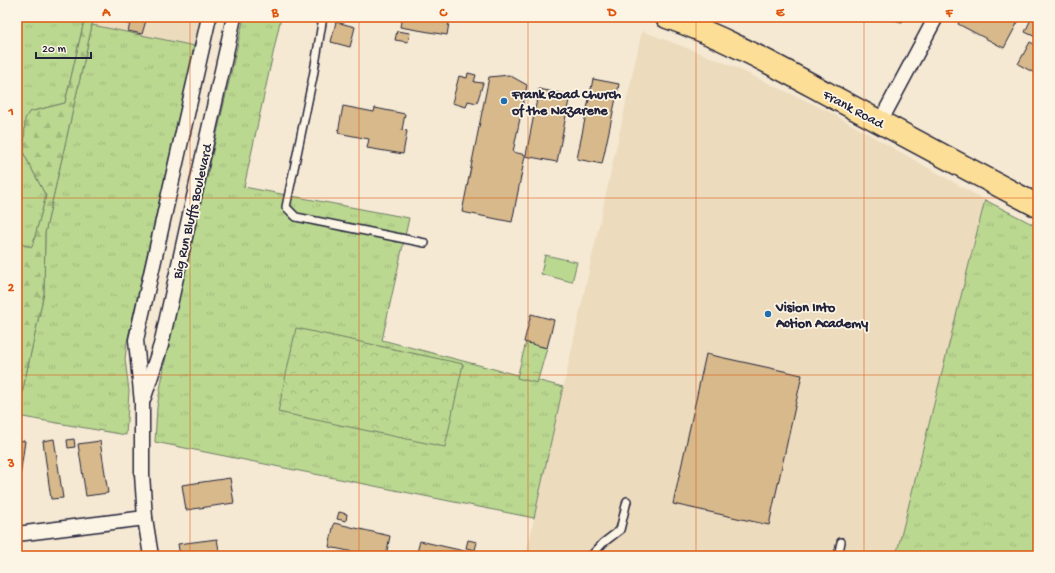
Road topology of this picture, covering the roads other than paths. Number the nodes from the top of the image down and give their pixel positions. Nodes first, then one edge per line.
1 (208, 17) edge
2 (234, 17) edge
3 (323, 17) edge
4 (667, 17) edge
5 (936, 17) edge
6 (880, 122) junction
7 (1038, 206) edge
8 (425, 243) dead end
9 (142, 403) junction
10 (627, 501) dead end
11 (146, 518) junction
12 (17, 534) edge
13 (841, 542) dead end
14 (151, 556) edge
15 (591, 556) edge
16 (838, 556) edge

1 - 9 street, Big Run Bluffs Boulevard
2 - 9 street, Big Run Bluffs Boulevard
3 - 8 lane
4 - 6 main road, Frank Road
5 - 6 street
6 - 7 main road, Frank Road
9 - 11 street, Big Run Bluffs Boulevard
10 - 15 lane
11 - 12 street
11 - 14 street, Big Run Bluffs Boulevard
13 - 16 lane

